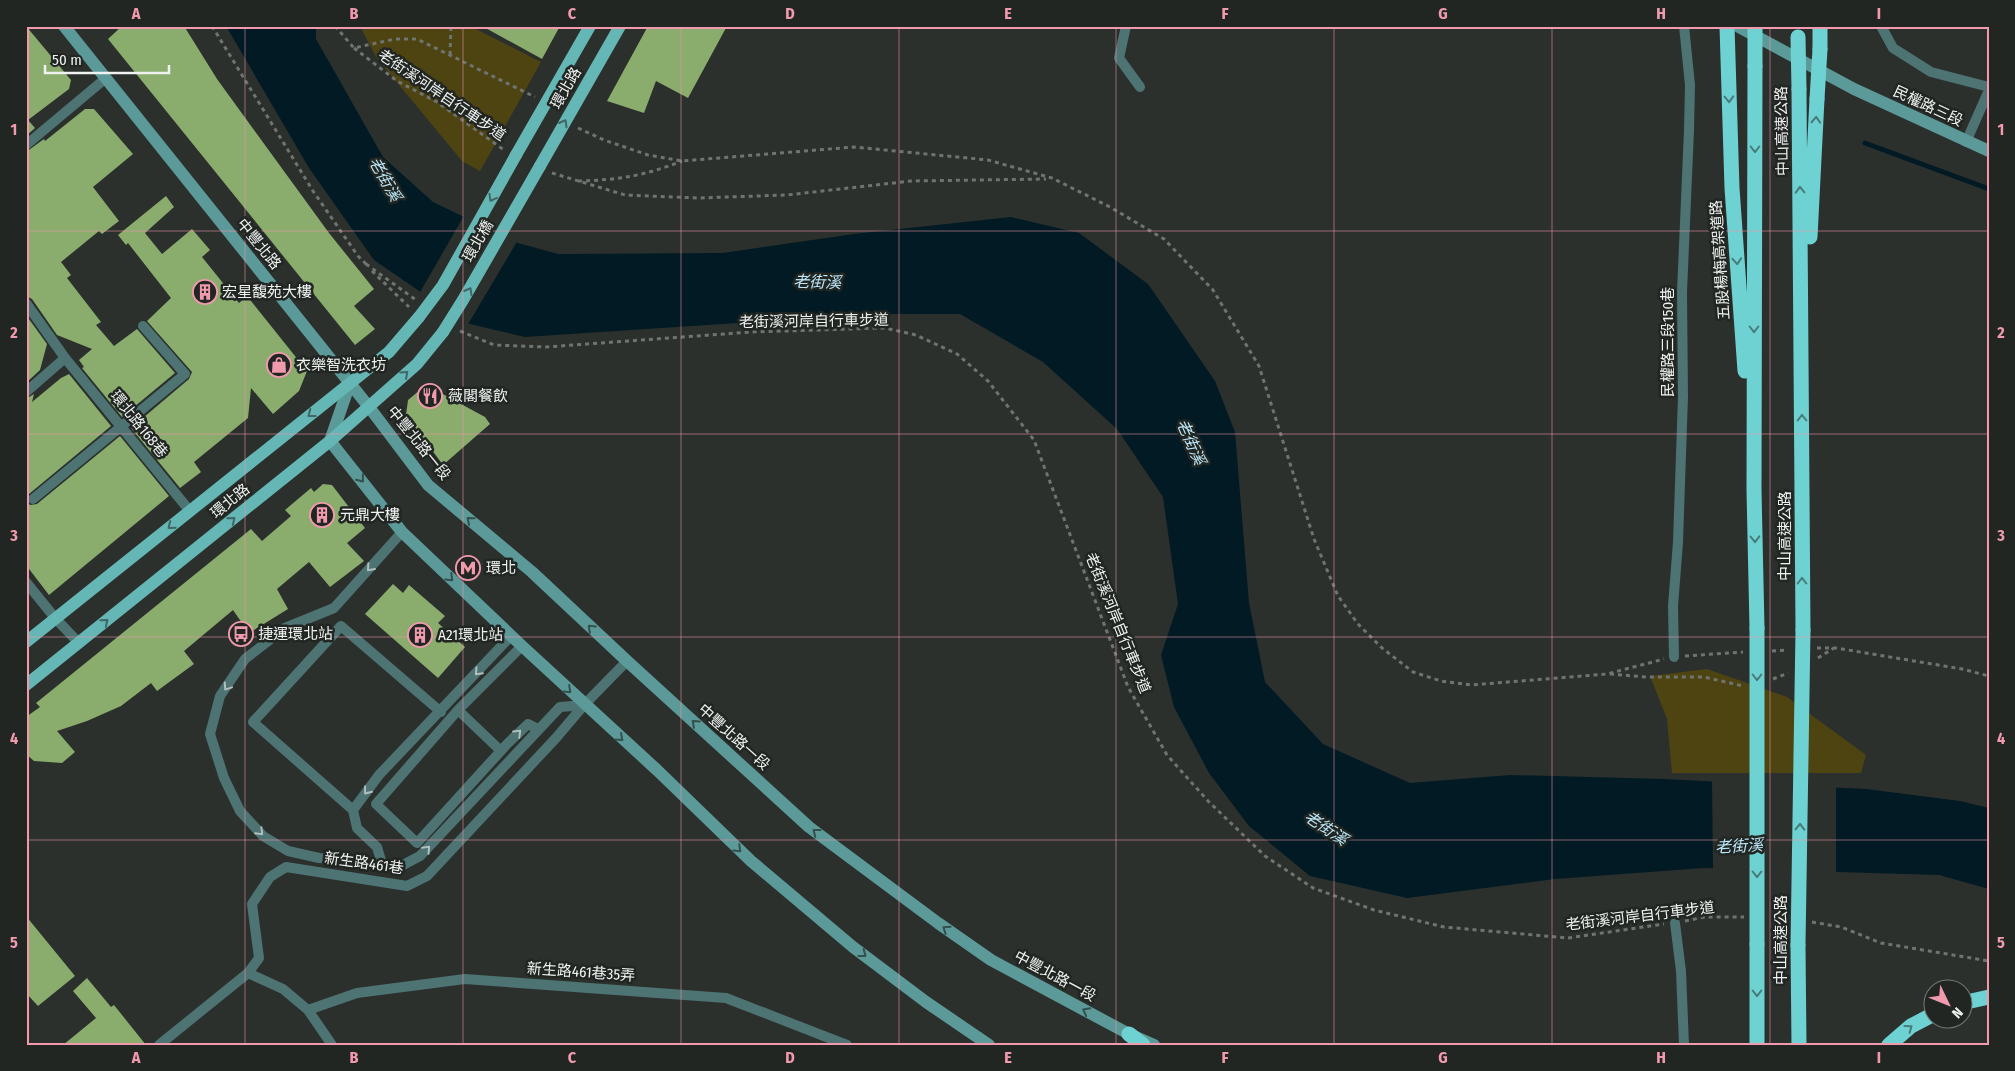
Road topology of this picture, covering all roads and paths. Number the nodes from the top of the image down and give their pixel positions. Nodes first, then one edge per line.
1 (64, 26) edge
2 (212, 26) edge
3 (334, 26) edge
4 (451, 26) edge
5 (590, 26) edge
6 (620, 26) edge
7 (1126, 26) edge
8 (1684, 26) edge
9 (1727, 26) edge
10 (1737, 26) edge
11 (1755, 26) edge
12 (1820, 26) edge
13 (1881, 26) edge
14 (1798, 32) edge
15 (354, 48) junction
16 (450, 55) junction
17 (106, 78) junction
18 (1140, 87) dead end
19 (1989, 89) edge
20 (546, 103) junction
21 (565, 122) junction
22 (1966, 142) junction
23 (26, 144) edge
24 (1989, 151) edge
25 (511, 153) junction
26 (682, 161) junction
27 (544, 169) junction
28 (1052, 178) junction
29 (575, 180) junction
30 (366, 264) junction
31 (26, 303) edge
32 (422, 311) junction
33 (143, 326) dead end
34 (458, 329) dead end
35 (444, 332) joint
36 (65, 358) junction
37 (1802, 379) junction
38 (350, 383) junction
39 (26, 392) edge
40 (369, 407) junction
41 (122, 427) junction
42 (330, 441) junction
43 (1754, 490) junction
44 (33, 499) dead end
45 (189, 510) junction
46 (402, 532) junction
47 (26, 582) edge
48 (55, 618) junction
49 (511, 636) junction
50 (26, 642) edge
51 (79, 643) junction
52 (522, 646) junction
53 (1816, 648) dead end
54 (1836, 648) junction
55 (1797, 649) dead end
56 (1769, 651) dead end
57 (1750, 652) dead end
58 (1674, 657) junction
59 (1815, 660) dead end
60 (627, 661) junction
61 (1792, 671) dead end
62 (1607, 674) junction
63 (1989, 676) edge
64 (1766, 681) dead end
65 (26, 685) edge
66 (1747, 687) dead end
67 (584, 705) junction
68 (458, 710) junction
69 (441, 712) junction
70 (538, 729) junction
71 (501, 751) junction
72 (353, 810) junction
73 (382, 864) junction
74 (1752, 916) dead end
75 (1806, 921) dead end
76 (1675, 923) junction
77 (1989, 961) edge
78 (248, 972) junction
79 (1989, 997) edge
80 (1972, 1001) edge
81 (308, 1010) junction
82 (1922, 1020) edge
83 (1129, 1034) junction
84 (159, 1045) edge
85 (332, 1045) edge
86 (848, 1045) edge
87 (989, 1045) edge
88 (1143, 1045) edge
89 (1154, 1045) edge
90 (1684, 1045) edge
91 (1757, 1045) edge
92 (1799, 1045) edge
93 (1889, 1045) edge

1 - 17 main road, 中豐北路
2 - 30 path
3 - 15 path, 老街溪河岸自行車步道
4 - 16 path
5 - 20 main road, 環北路
6 - 21 main road, 環北路
7 - 18 lane
8 - 58 lane, 民權路三段150巷
9 -> 43 highway, 五股楊梅高架道路
10 - 22 main road, 民權路三段
11 -> 43 highway, 中山高速公路, bridge
37 -> 12 highway, bridge
13 - 19 lane
37 -> 14 highway, 中山高速公路, bridge
15 - 16 path, 老街溪河岸自行車步道
15 - 25 path, 老街溪河岸自行車步道
16 - 20 path, 老街溪河岸自行車步道
17 - 23 lane
17 - 38 main road, 中豐北路
19 - 22 lane
20 - 25 main road, 環北路
21 - 26 path
27 -> 21 main road, 環北路
22 - 24 main road, 民權路三段
25 -> 32 main road, 環北橋, bridge
26 - 28 path
26 - 29 path
27 - 29 path
35 -> 27 main road, 環北橋, bridge
28 - 29 path
28 - 62 path
30 - 32 path
30 - 32 path
31 - 36 lane, 環北路168巷
32 - 38 main road, 環北路
33 - 41 lane
34 - 76 path, 老街溪河岸自行車步道
40 -> 35 main road, 環北路
36 - 39 lane
36 - 41 lane, 環北路168巷
92 -> 37 highway, 中山高速公路, bridge
38 - 40 main road, 中豐北路一段
38 - 42 main road
38 -> 45 main road, 環北路
40 - 42 main road, 環北路
60 -> 40 main road, 中豐北路一段
41 - 44 lane
41 - 45 lane, 環北路168巷
42 -> 46 main road
51 -> 42 main road, 環北路
43 -> 91 highway, 中山高速公路, bridge
45 -> 48 main road, 環北路
46 -> 49 main road
46 -> 73 lane
47 - 48 lane
48 - 50 main road, 環北路
48 - 51 lane
49 - 52 main road
49 -> 69 lane
51 - 65 main road, 環北路
52 -> 67 main road
52 - 68 lane
53 - 54 path
54 - 59 path
54 - 63 path
55 - 56 path
57 - 58 path
58 - 62 path
60 - 67 lane, 新生路461巷
83 -> 60 main road, 中豐北路一段
61 - 64 path
62 - 66 path
67 - 70 lane
67 - 78 lane, 新生路461巷
67 -> 87 main road
68 - 71 lane
68 - 71 lane
69 -> 72 lane
69 - 72 lane
71 -> 70 lane
73 -> 70 lane
72 - 73 lane
74 - 76 path, 老街溪河岸自行車步道
75 - 77 path
76 - 90 lane
78 - 81 lane
78 - 84 lane, 新生路461巷
79 - 80 highway
81 - 85 lane
81 - 86 lane, 新生路461巷35弄
93 -> 82 highway
83 - 88 highway
83 - 89 main road, 中豐北路一段

